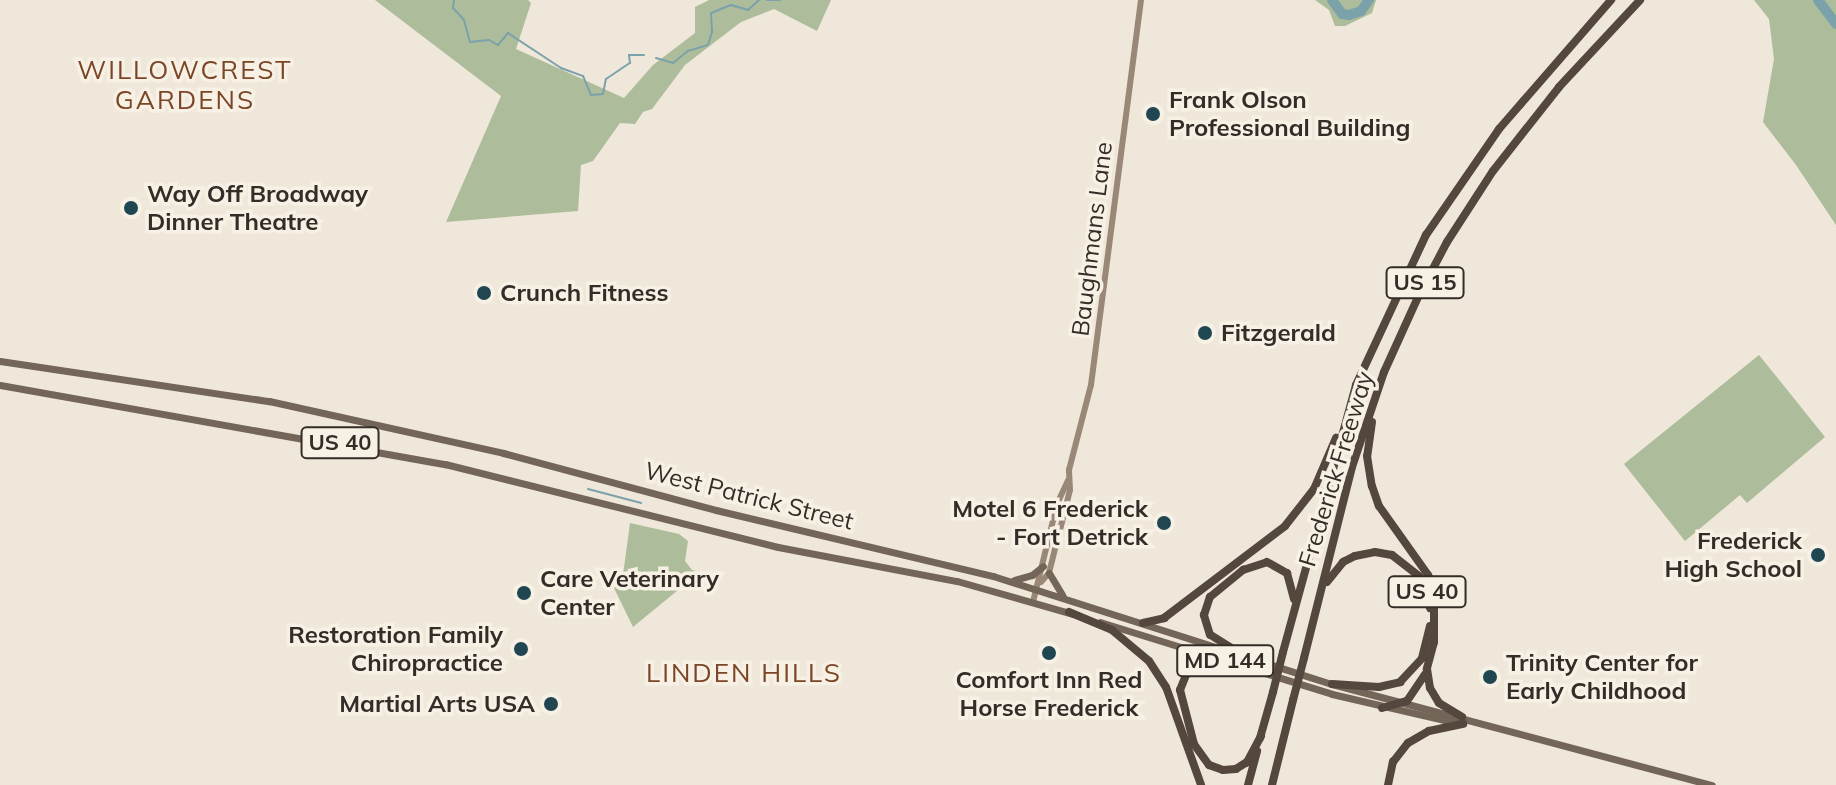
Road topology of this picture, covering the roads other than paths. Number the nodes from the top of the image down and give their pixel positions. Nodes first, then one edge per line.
1 (1141, 0) edge
2 (1611, 0) edge
3 (1640, 0) edge
4 (0, 361) edge
5 (1384, 372) junction
6 (0, 385) edge
7 (1356, 385) junction
8 (1068, 480) junction
9 (1043, 566) junction
10 (1049, 573) junction
11 (1008, 580) junction
12 (1040, 586) junction
13 (1066, 599) junction
14 (1033, 602) junction
15 (1069, 612) junction
16 (1292, 619) junction
17 (1313, 620) junction
18 (1143, 623) junction
19 (1241, 654) junction
20 (1427, 669) junction
21 (1261, 672) junction
22 (1332, 684) junction
23 (1401, 703) junction
24 (1382, 708) junction
25 (1463, 721) junction
26 (1261, 736) junction
27 (1201, 785) edge
28 (1248, 785) edge
29 (1272, 785) edge
30 (1388, 785) edge
31 (1712, 785) edge

1 - 8 main road, Baughmans Lane
2 - 7 highway, Frederick Freeway / US 15
3 - 5 highway, Frederick Freeway / US 15
4 - 11 main road, West Patrick Street / US 40
5 - 17 highway, Frederick Freeway / US 15
5 - 20 highway
6 - 14 main road, West Patrick Street / US 40
7 - 16 highway, Frederick Freeway / US 15
7 - 18 highway
8 - 9 main road, Baughmans Lane
8 - 10 main road, Baughmans Lane
9 - 11 main road
9 - 12 main road, Baughmans Lane
10 - 12 main road, Baughmans Lane
10 - 13 main road
11 - 12 main road, West Patrick Street / US 40
12 - 13 main road, West Patrick Street / US 40
12 - 14 main road, Baughmans Lane
13 - 18 main road, West Patrick Street / US 40
14 - 15 main road, West Patrick Street / US 40
15 - 21 main road, West Patrick Street / MD 144
15 - 27 highway, US 40
16 - 19 highway
16 - 26 highway, Frederick Freeway / US 15, bridge
17 - 22 highway, US 40
17 - 29 highway, Frederick Freeway / US 15, bridge
18 - 19 main road, West Patrick Street / US 40
19 - 22 main road, West Patrick Street / US 40
20 - 23 highway
20 - 25 highway
21 - 24 main road, West Patrick Street / MD 144
21 - 26 highway
22 - 23 main road, West Patrick Street / MD 144
23 - 24 highway
23 - 25 main road, West Patrick Street / MD 144
24 - 25 main road, West Patrick Street / MD 144
25 - 30 highway
25 - 31 main road, West Patrick Street / MD 144
26 - 28 highway, Frederick Freeway / US 15

